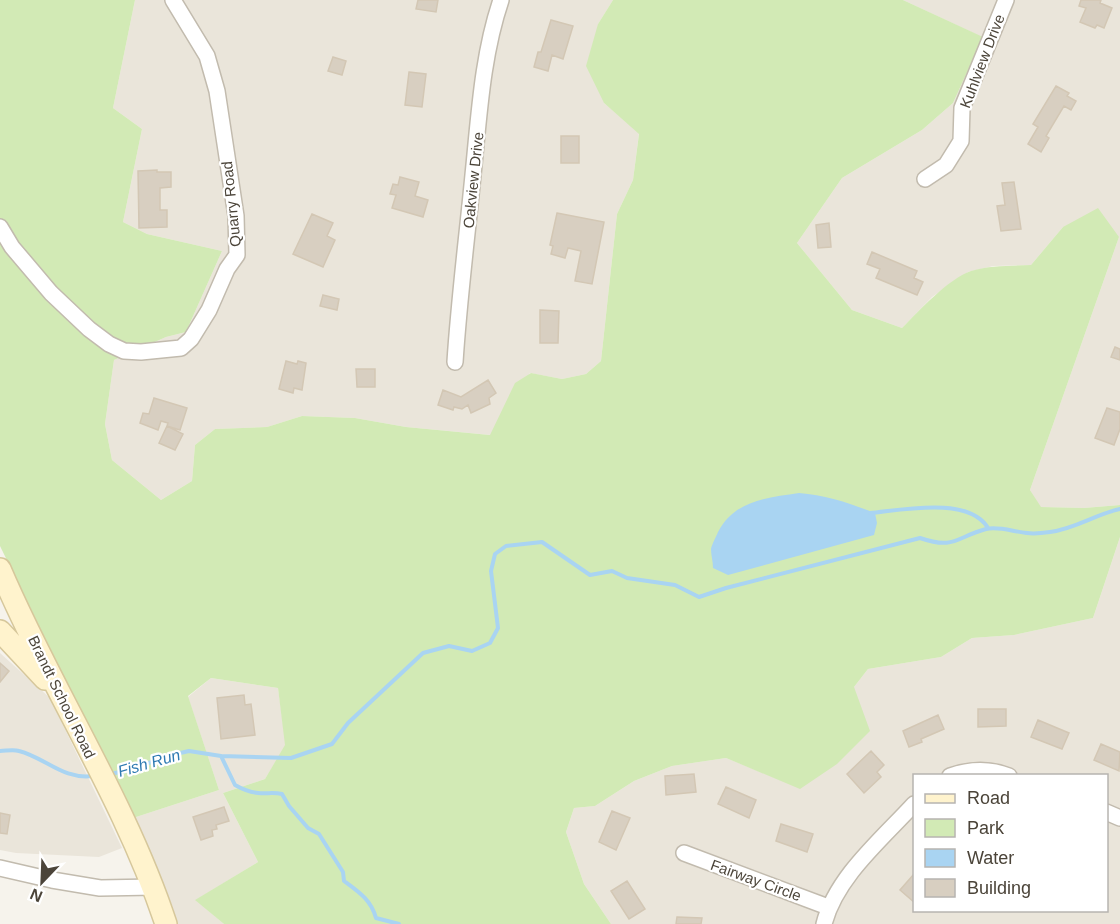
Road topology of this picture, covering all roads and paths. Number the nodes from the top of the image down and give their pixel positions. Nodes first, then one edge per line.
1 (173, 0) edge
2 (501, 0) edge
3 (1006, 0) edge
4 (925, 179) dead end
5 (0, 227) edge
6 (455, 362) dead end
7 (0, 569) edge
8 (0, 631) edge
9 (63, 700) junction
10 (960, 774) edge
11 (1004, 774) edge
12 (913, 806) edge
13 (684, 853) dead end
14 (0, 868) edge
15 (154, 887) junction
16 (828, 907) junction
17 (166, 924) edge
18 (824, 924) edge

1 - 5 street, Quarry Road
2 - 6 street, Oakview Drive
3 - 4 street, Kuhlview Drive
7 - 9 street, Brandt School Road
8 - 9 street
9 - 15 street, Brandt School Road
10 - 11 street
12 - 16 street
13 - 16 street, Fairway Circle
14 - 15 street
15 - 17 street, Brandt School Road
16 - 18 street

